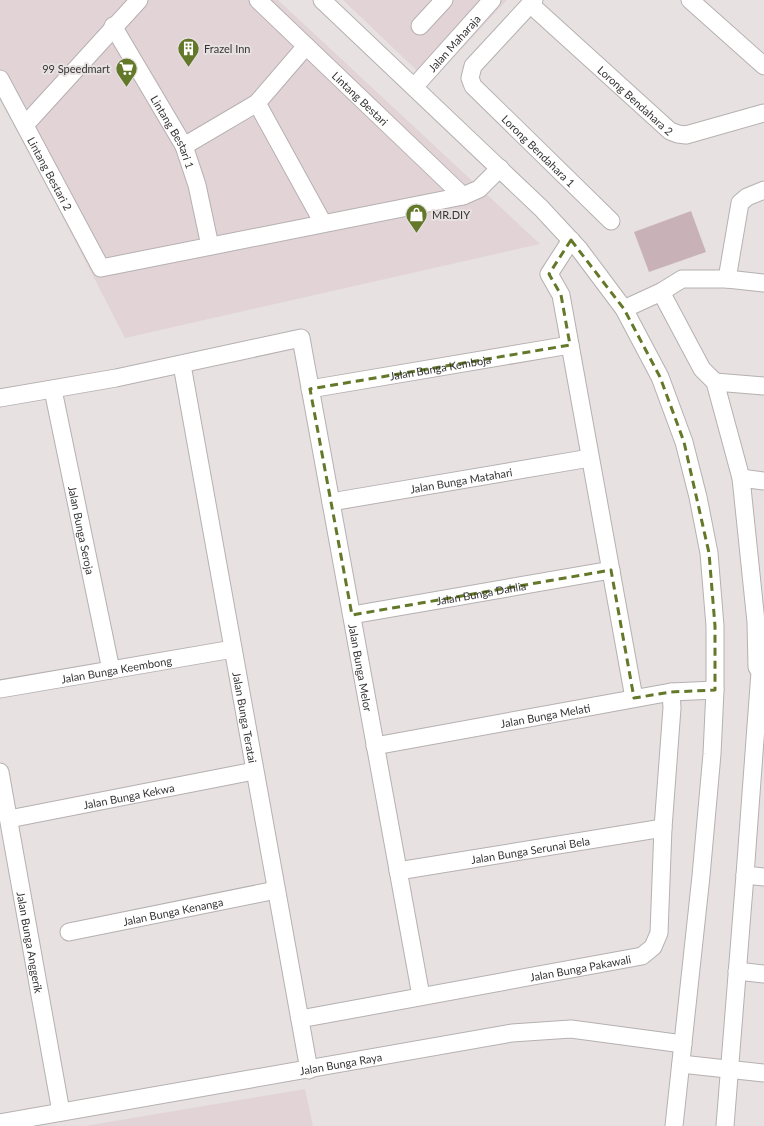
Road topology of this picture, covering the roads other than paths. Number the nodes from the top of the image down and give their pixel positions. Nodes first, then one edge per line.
1 (139, 0) edge
2 (258, 0) edge
3 (322, 0) edge
4 (444, 0) edge
5 (492, 0) edge
6 (690, 0) edge
7 (532, 2) edge
8 (114, 26) junction
9 (420, 26) dead end
10 (306, 46) junction
11 (764, 66) edge
12 (0, 79) edge
13 (415, 86) junction
14 (257, 103) junction
15 (764, 113) edge
16 (25, 125) junction
17 (184, 146) junction
18 (500, 168) junction
19 (764, 190) edge
20 (463, 196) junction
21 (611, 221) dead end
22 (323, 223) junction
23 (571, 240) junction
24 (210, 246) junction
25 (727, 279) junction
26 (764, 283) edge
27 (661, 292) junction
28 (624, 309) junction
29 (570, 346) junction
30 (182, 365) junction
31 (715, 382) junction
32 (764, 386) edge
33 (310, 389) junction
34 (54, 390) junction
35 (0, 398) edge
36 (590, 458) junction
37 (741, 478) junction
38 (764, 481) edge
39 (331, 502) junction
40 (611, 570) junction
41 (758, 578) edge
42 (352, 616) junction
43 (233, 649) junction
44 (110, 670) junction
45 (762, 673) edge
46 (0, 689) edge
47 (715, 690) junction
48 (671, 692) junction
49 (634, 698) junction
50 (375, 746) junction
51 (0, 772) edge
52 (249, 772) dead end
53 (8, 820) junction
54 (663, 828) junction
55 (398, 871) junction
56 (746, 875) junction
57 (764, 877) edge
58 (276, 890) junction
59 (69, 932) dead end
60 (738, 971) junction
61 (764, 974) edge
62 (421, 996) junction
63 (300, 1019) junction
64 (683, 1044) junction
65 (681, 1064) junction
66 (730, 1069) junction
67 (309, 1070) junction
68 (764, 1073) edge
69 (61, 1112) junction
70 (0, 1123) edge
71 (674, 1126) edge
72 (725, 1126) edge

1 - 8 street
2 - 10 street, Lintang Bestari
3 - 13 street
4 - 9 street
5 - 13 street, Jalan Maharaja
6 - 11 street
7 - 15 street, Lorong Bendahara 2
7 - 21 street, Lorong Bendahara 1
8 - 16 street
8 - 17 street, Lintang Bestari 1
10 - 14 street
10 - 20 street, Lintang Bestari
12 - 16 street, Lintang Bestari 2
13 - 18 street
14 - 17 street
14 - 22 street
16 - 24 street, Lintang Bestari 2
17 - 24 street, Lintang Bestari 1
18 - 20 street
18 - 23 street
19 - 25 street
20 - 22 street
22 - 24 street
23 - 28 street
23 - 29 street
25 - 26 street
25 - 27 street
27 - 28 street
27 - 31 street
28 - 47 street
29 - 33 street, Jalan Bunga Kemboja
29 - 36 street
30 - 33 street, Jalan Bunga Melor
30 - 34 street
30 - 43 street, Jalan Bunga Teratai
31 - 32 street
31 - 37 street
33 - 39 street, Jalan Bunga Melor
34 - 35 street
34 - 44 street, Jalan Bunga Seroja
36 - 39 street, Jalan Bunga Matahari
36 - 40 street
37 - 38 street
37 - 41 street
39 - 42 street, Jalan Bunga Melor
40 - 42 street, Jalan Bunga Dahlia
40 - 49 street
41 - 45 street
42 - 50 street, Jalan Bunga Melor
43 - 44 street, Jalan Bunga Keembong
43 - 58 street, Jalan Bunga Teratai
44 - 46 street, Jalan Bunga Keembong
45 - 56 street
47 - 48 street, Jalan Bunga Melati
47 - 64 street
48 - 49 street, Jalan Bunga Melati
48 - 54 street, Jalan Bunga Pakawali
49 - 50 street, Jalan Bunga Melati
50 - 55 street, Jalan Bunga Melor
51 - 53 street, Jalan Bunga Anggerik
52 - 53 street, Jalan Bunga Kekwa
53 - 69 street, Jalan Bunga Anggerik
54 - 55 street, Jalan Bunga Serunai Bela
54 - 62 street, Jalan Bunga Pakawali
55 - 62 street, Jalan Bunga Melor
56 - 57 street
56 - 60 street
58 - 59 street, Jalan Bunga Kenanga
58 - 63 street, Jalan Bunga Teratai
60 - 61 street
60 - 66 street
62 - 63 street, Jalan Bunga Pakawali
63 - 67 street, Jalan Bunga Teratai
64 - 65 street
64 - 67 street, Jalan Bunga Raya
65 - 66 street
65 - 71 street
66 - 68 street
66 - 72 street
67 - 69 street, Jalan Bunga Raya
69 - 70 street, Jalan Bunga Raya

